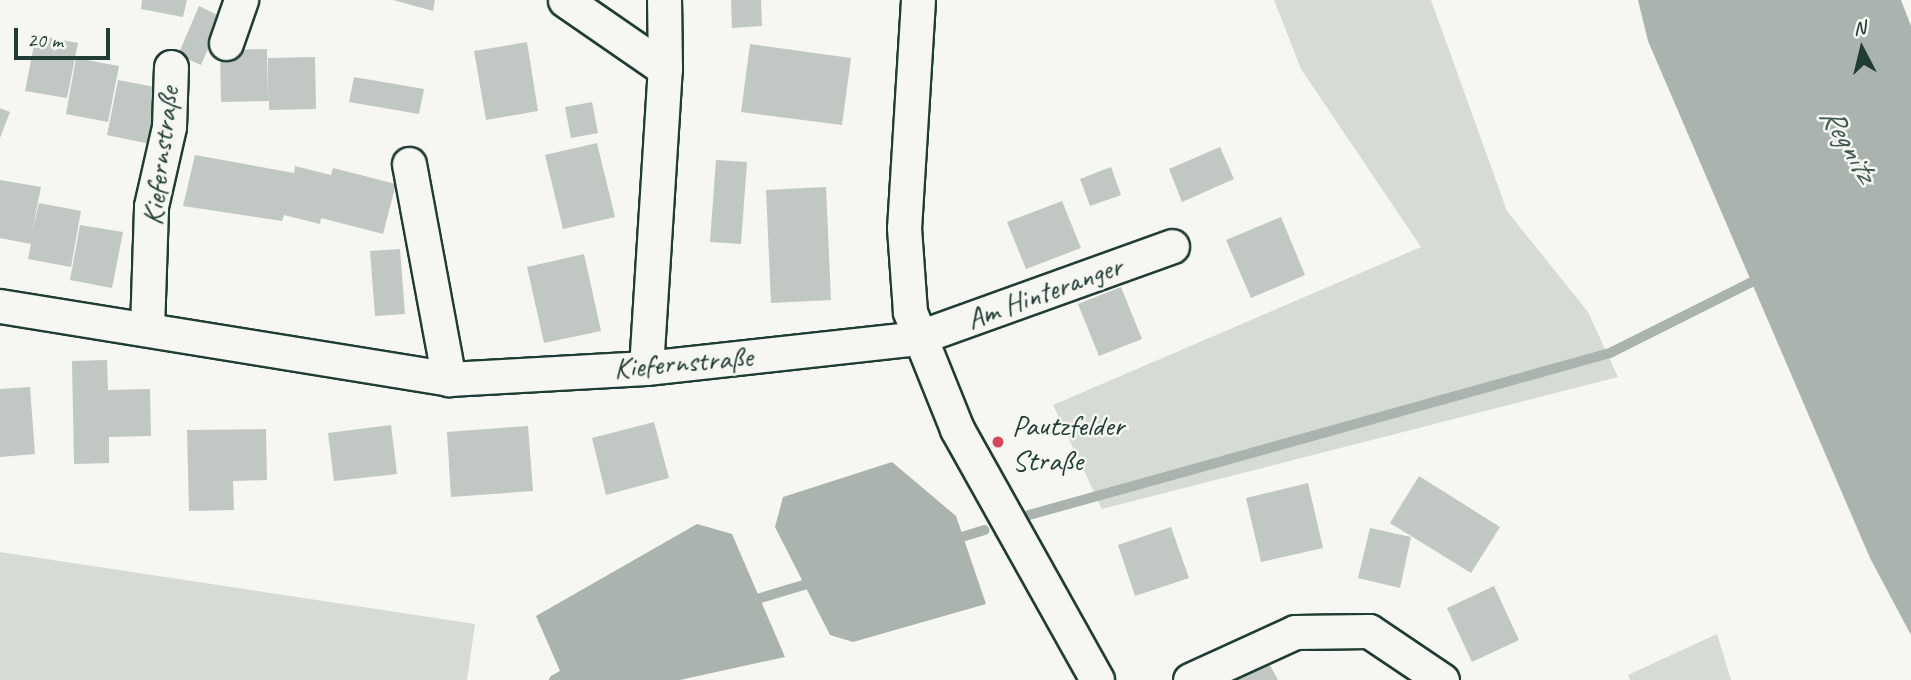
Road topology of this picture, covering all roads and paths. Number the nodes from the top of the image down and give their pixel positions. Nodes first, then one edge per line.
1 (241, 0) edge
2 (565, 0) edge
3 (664, 0) edge
4 (918, 0) edge
5 (226, 43) dead end
6 (171, 67) dead end
7 (665, 69) junction
8 (409, 164) dead end
9 (1172, 246) dead end
10 (0, 306) edge
11 (147, 329) junction
12 (917, 338) junction
13 (646, 368) junction
14 (449, 379) junction
15 (1097, 680) edge
16 (1190, 680) edge
17 (1442, 680) edge

1 - 5 street
2 - 7 street
3 - 7 street
4 - 12 street
6 - 11 street, Kiefernstraße
7 - 13 street
8 - 14 street
9 - 12 street, Am Hinteranger
10 - 11 street, Kiefernstraße
11 - 14 street, Kiefernstraße
12 - 13 street, Kiefernstraße
12 - 15 street
13 - 14 street, Kiefernstraße
16 - 17 street

